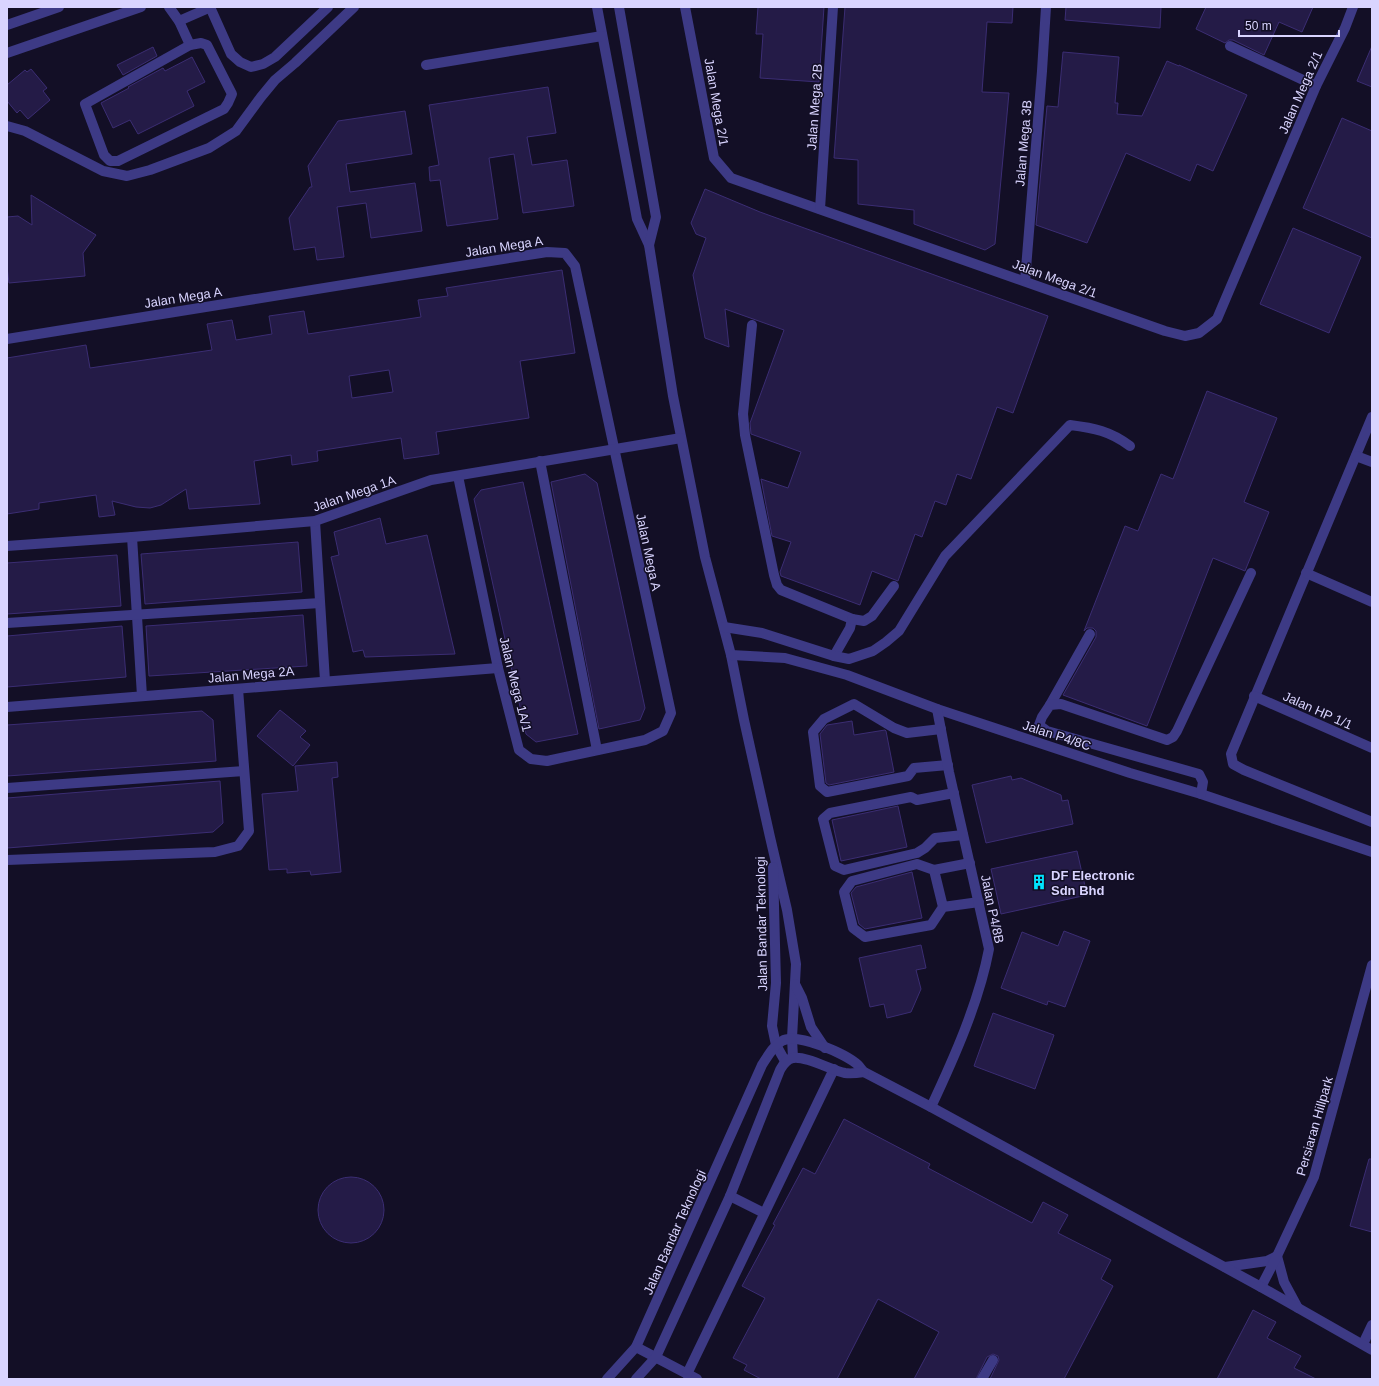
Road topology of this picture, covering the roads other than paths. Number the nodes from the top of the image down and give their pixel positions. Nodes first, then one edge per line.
1 (59, 7) edge
2 (141, 7) edge
3 (169, 7) edge
4 (210, 7) edge
5 (328, 7) edge
6 (354, 7) edge
7 (597, 7) edge
8 (619, 7) edge
9 (685, 7) edge
10 (833, 7) edge
11 (1046, 7) edge
12 (1353, 7) edge
13 (179, 22) junction
14 (7, 25) edge
15 (602, 36) junction
16 (190, 45) junction
17 (1230, 46) dead end
18 (7, 53) edge
19 (426, 65) dead end
20 (1316, 86) junction
21 (7, 126) edge
22 (820, 209) junction
23 (649, 244) junction
24 (1025, 281) junction
25 (752, 325) dead end
26 (7, 339) edge
27 (1372, 417) edge
28 (681, 438) junction
29 (1130, 446) dead end
30 (614, 449) junction
31 (1356, 456) junction
32 (540, 462) junction
33 (1372, 462) edge
34 (458, 476) junction
35 (315, 521) junction
36 (132, 537) junction
37 (7, 546) edge
38 (1251, 573) dead end
39 (1306, 573) junction
40 (894, 586) dead end
41 (1372, 602) edge
42 (320, 603) junction
43 (138, 615) junction
44 (852, 619) junction
45 (7, 623) edge
46 (724, 627) junction
47 (1090, 634) dead end
48 (731, 655) junction
49 (834, 656) junction
50 (498, 668) junction
51 (325, 681) junction
52 (238, 689) junction
53 (142, 696) junction
54 (1254, 696) junction
55 (1050, 705) junction
56 (7, 707) edge
57 (937, 709) junction
58 (941, 729) junction
59 (663, 730) joint
60 (1372, 748) edge
61 (597, 750) junction
62 (948, 765) junction
63 (244, 771) junction
64 (7, 788) edge
65 (954, 793) junction
66 (1201, 794) junction
67 (1372, 822) edge
68 (963, 834) junction
69 (773, 849) junction
70 (1372, 852) edge
71 (7, 860) edge
72 (970, 863) junction
73 (934, 870) junction
74 (979, 902) junction
75 (943, 907) junction
76 (1372, 965) edge
77 (795, 984) junction
78 (792, 1038) junction
79 (776, 1045) junction
80 (826, 1048) junction
81 (789, 1060) junction
82 (834, 1069) junction
83 (864, 1072) junction
84 (931, 1107) junction
85 (730, 1196) junction
86 (764, 1213) junction
87 (1277, 1256) junction
88 (1225, 1267) junction
89 (1261, 1287) junction
90 (1298, 1308) junction
91 (1372, 1325) edge
92 (1363, 1344) junction
93 (636, 1347) junction
94 (1372, 1350) edge
95 (656, 1357) junction
96 (993, 1360) dead end
97 (687, 1374) junction
98 (607, 1379) edge
99 (636, 1379) edge
100 (697, 1379) edge
101 (982, 1379) edge

1 - 14 street
2 - 18 street
3 - 13 street
4 - 5 street
4 - 13 street
6 - 21 street
7 - 15 street
8 - 23 street
9 - 22 street, Jalan Mega 2/1
10 - 22 street, Jalan Mega 2B
11 - 24 street, Jalan Mega 3B
12 - 20 street, Jalan Mega 2/1
13 - 16 street
15 - 19 street
15 - 23 street
16 - 16 street
17 - 20 street
20 - 24 street, Jalan Mega 2/1
22 - 24 street, Jalan Mega 2/1
23 - 28 street
25 - 44 street
26 - 30 street, Jalan Mega A
27 - 31 street
28 - 30 street, Jalan Mega 1A
28 - 46 street
29 - 49 street
30 - 32 street, Jalan Mega 1A
30 - 59 street, Jalan Mega A
31 - 33 street
31 - 39 street
32 - 34 street, Jalan Mega 1A
32 - 61 street
34 - 35 street, Jalan Mega 1A
34 - 50 street, Jalan Mega 1A/1
35 - 36 street, Jalan Mega 1A
35 - 42 street
36 - 37 street, Jalan Mega 1A
36 - 43 street
38 - 55 street
39 - 41 street
39 - 54 street
40 - 44 street
42 - 43 street
42 - 51 street
43 - 45 street
43 - 53 street
44 - 49 street
46 - 48 street
46 - 49 street
47 - 55 street
48 - 57 street, Jalan P4/8C
48 - 69 street
50 - 51 street, Jalan Mega 2A
50 - 61 street, Jalan Mega 1A/1
51 - 52 street, Jalan Mega 2A
52 - 53 street, Jalan Mega 2A
52 - 63 street
53 - 56 street, Jalan Mega 2A
54 - 60 street, Jalan HP 1/1
54 - 67 street
55 - 66 street
57 - 58 street, Jalan P4/8B
57 - 66 street, Jalan P4/8C
58 - 62 street, Jalan P4/8B
58 - 62 street
59 - 61 street, Jalan Mega 1A/1
62 - 65 street, Jalan P4/8B
63 - 64 street
63 - 71 street
65 - 68 street, Jalan P4/8B
65 - 68 street
66 - 70 street, Jalan P4/8C
68 - 72 street, Jalan P4/8B
69 - 77 street, Jalan Bandar Teknologi
69 - 79 street, Jalan Bandar Teknologi
72 - 73 street
72 - 74 street, Jalan P4/8B
73 - 75 street
73 - 75 street
74 - 75 street
74 - 84 street, Jalan P4/8B
76 - 87 street, Persiaran Hillpark
77 - 78 street, Jalan Bandar Teknologi
77 - 80 street
78 - 79 street
78 - 80 street
78 - 81 street, Jalan Bandar Teknologi
79 - 81 street, Jalan Bandar Teknologi
79 - 93 street, Jalan Bandar Teknologi
80 - 83 street
81 - 82 street
81 - 85 street
82 - 83 street
82 - 86 street
83 - 84 street
84 - 88 street
85 - 86 street
85 - 95 street
86 - 97 street
87 - 88 street
87 - 89 street, Persiaran Hillpark
87 - 90 street
88 - 89 street
89 - 90 street
90 - 92 street
91 - 92 street
92 - 94 street
93 - 95 street
93 - 98 street, Jalan Bandar Teknologi
95 - 97 street
95 - 99 street
96 - 101 street
97 - 100 street

